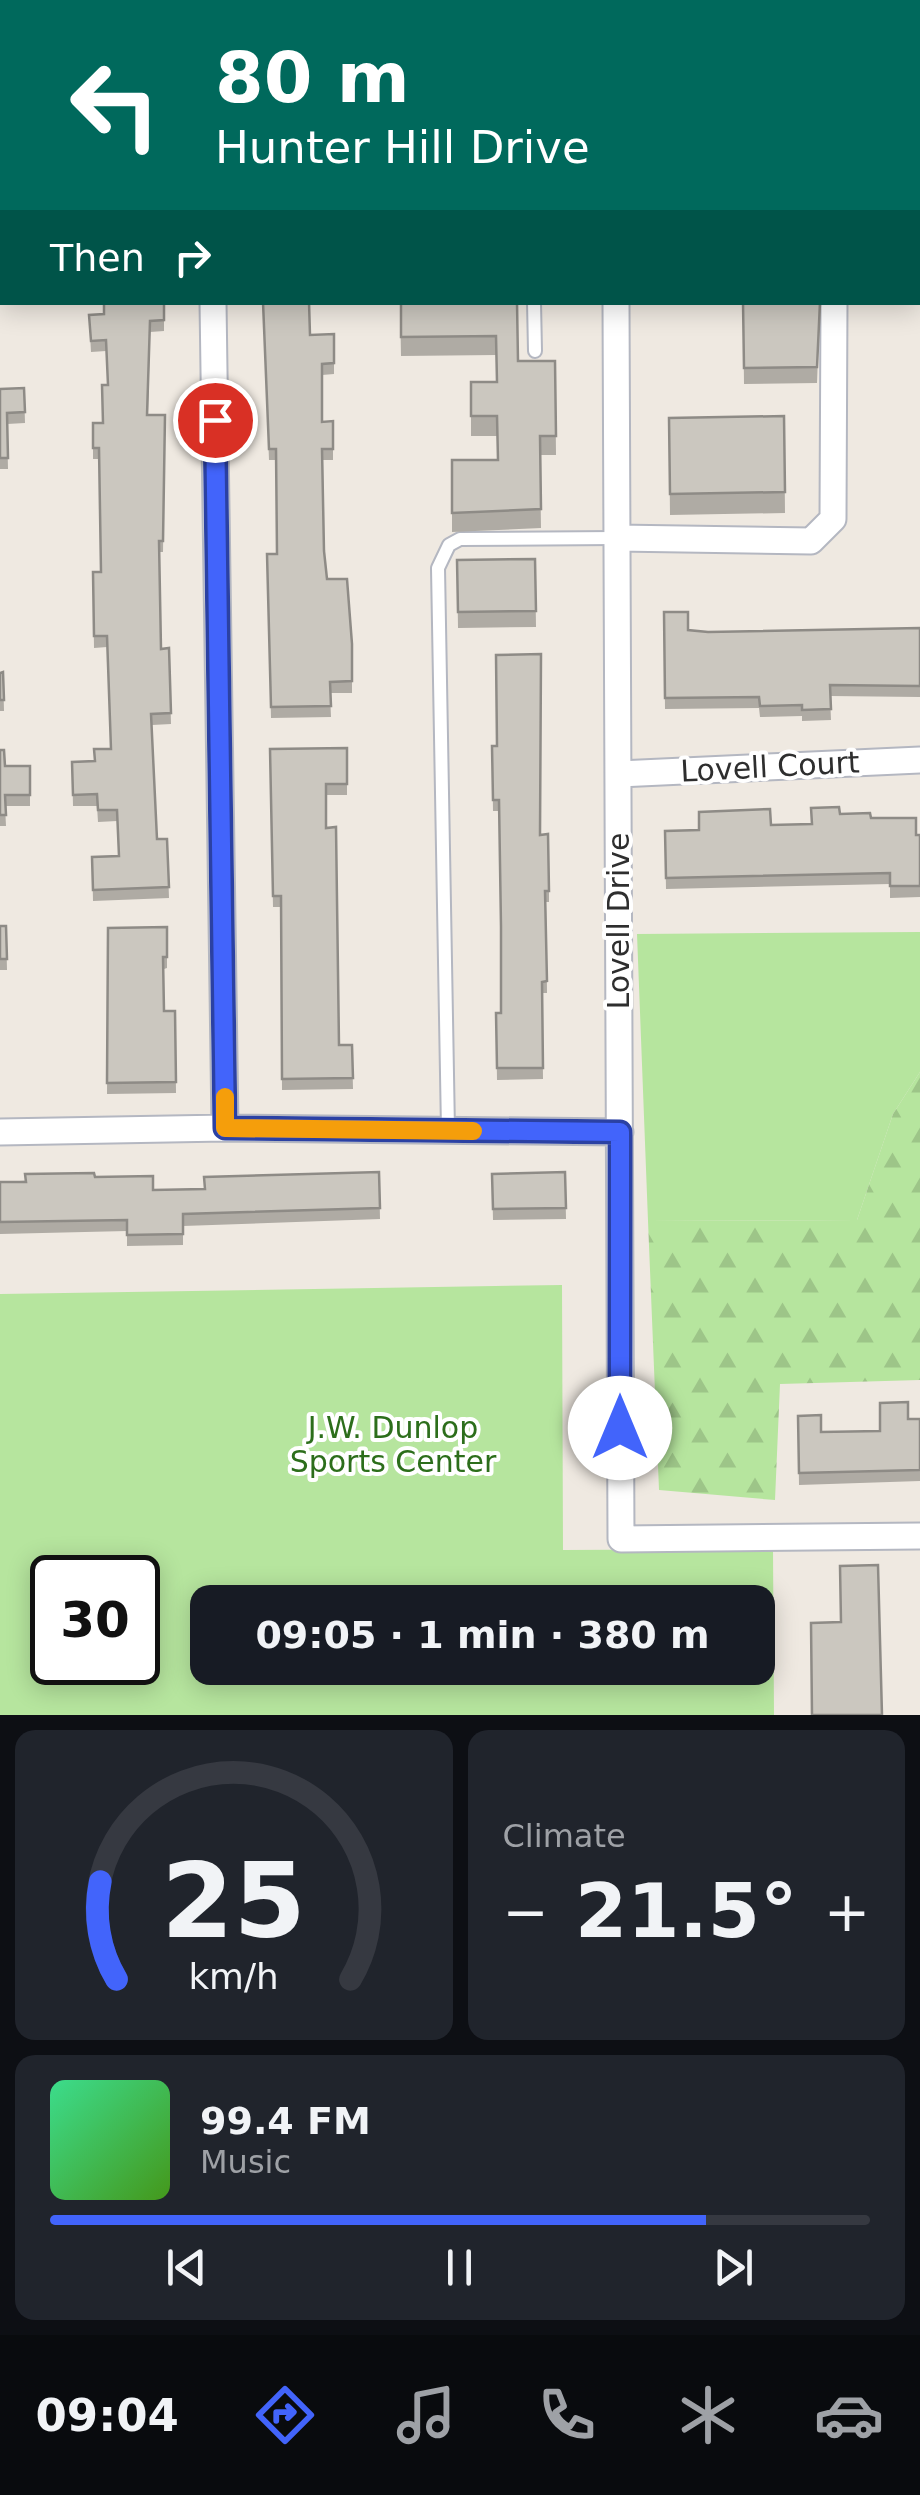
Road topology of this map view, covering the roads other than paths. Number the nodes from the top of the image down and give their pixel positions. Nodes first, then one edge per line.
1 (213, 305) edge
2 (534, 305) edge
3 (616, 305) edge
4 (834, 305) edge
5 (534, 351) dead end
6 (617, 538) junction
7 (920, 760) edge
8 (619, 774) junction
9 (225, 1128) junction
10 (448, 1130) junction
11 (0, 1132) edge
12 (620, 1132) junction
13 (920, 1536) edge

1 - 9 street
2 - 5 lane
3 - 6 street, Lovell Drive
4 - 6 street
6 - 8 street, Lovell Drive
6 - 10 lane
7 - 8 street, Lovell Court
8 - 12 street, Lovell Drive
9 - 10 street
9 - 11 street
10 - 12 street
12 - 13 street, Lovell Drive

